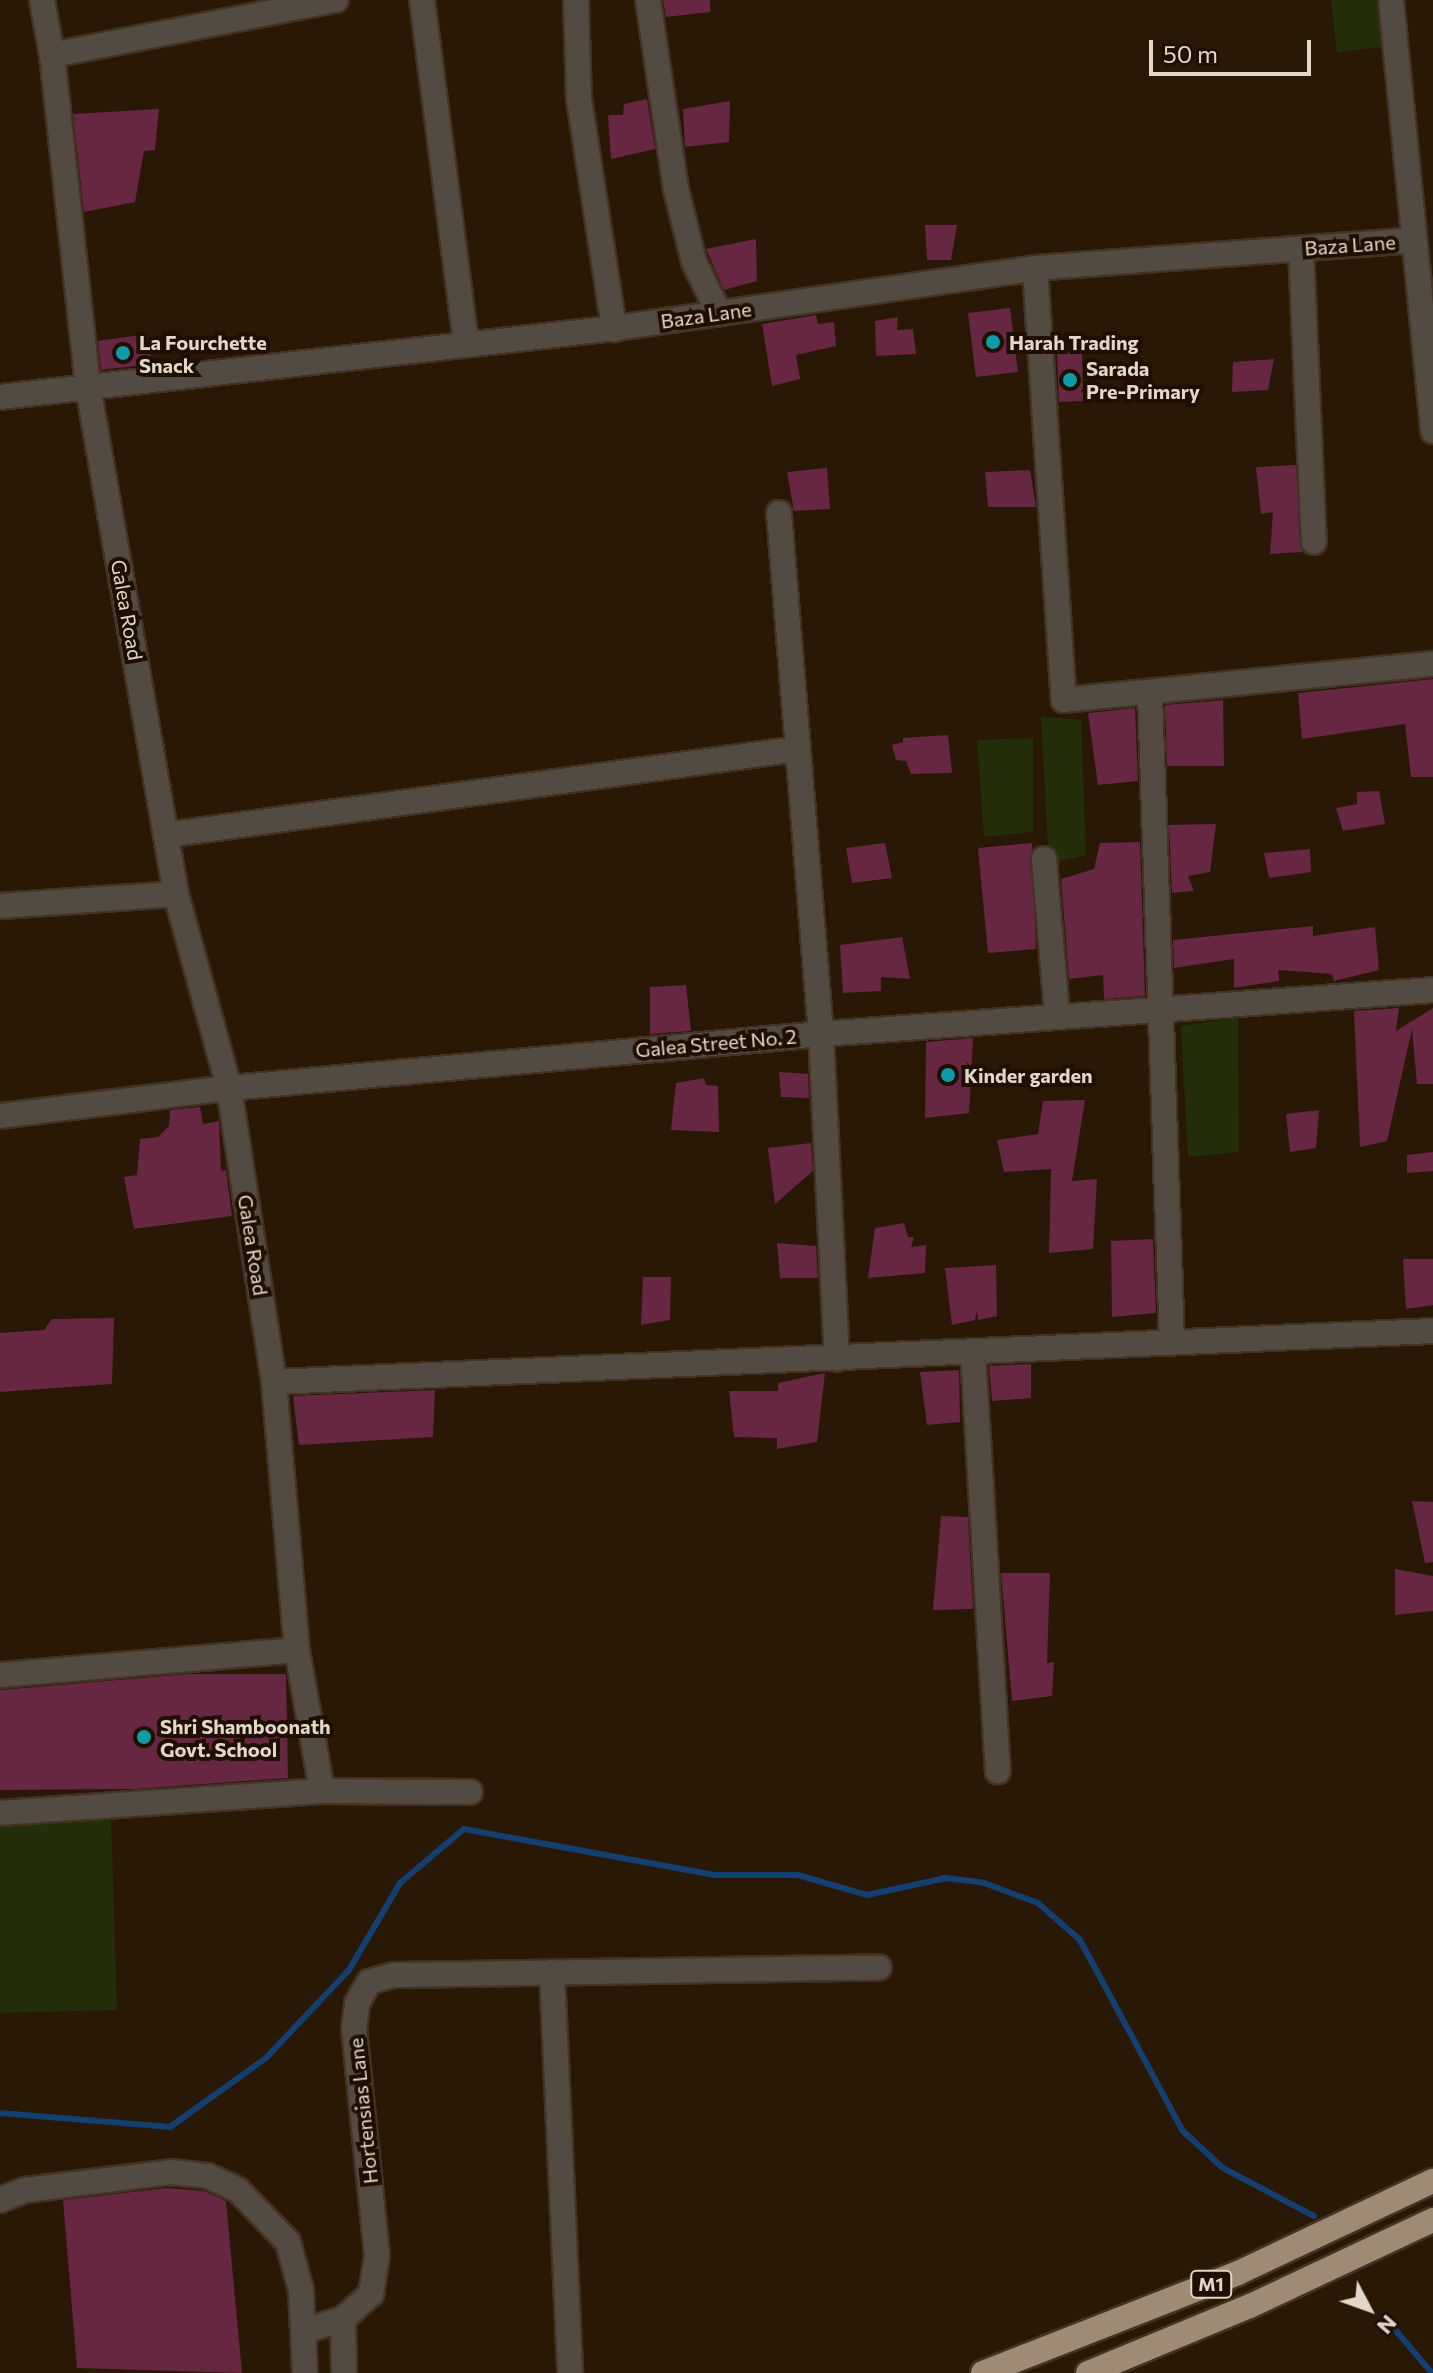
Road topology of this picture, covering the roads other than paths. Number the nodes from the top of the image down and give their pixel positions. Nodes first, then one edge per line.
1 (42, 0) edge
2 (336, 0) edge
3 (422, 0) edge
4 (576, 0) edge
5 (648, 0) edge
6 (1391, 0) edge
7 (52, 55) junction
8 (1413, 240) junction
9 (1301, 249) junction
10 (1035, 268) junction
11 (719, 313) junction
12 (615, 328) junction
13 (466, 345) junction
14 (88, 387) junction
15 (0, 397) edge
16 (1433, 431) edge
17 (779, 513) dead end
18 (1314, 542) dead end
19 (1433, 664) edge
20 (1150, 694) junction
21 (797, 749) junction
22 (166, 835) junction
23 (1044, 859) dead end
24 (176, 894) junction
25 (0, 906) edge
26 (1433, 990) edge
27 (1157, 1009) junction
28 (1057, 1015) junction
29 (821, 1034) junction
30 (229, 1088) junction
31 (0, 1116) edge
32 (1433, 1331) edge
33 (1172, 1343) junction
34 (973, 1353) junction
35 (837, 1359) junction
36 (274, 1382) junction
37 (297, 1650) junction
38 (0, 1675) edge
39 (998, 1771) dead end
40 (322, 1791) junction
41 (470, 1792) dead end
42 (0, 1813) edge
43 (879, 1967) dead end
44 (552, 1972) junction
45 (1433, 2181) edge
46 (0, 2200) edge
47 (1433, 2220) edge
48 (343, 2319) junction
49 (305, 2331) junction
50 (305, 2373) edge
51 (344, 2373) edge
52 (570, 2373) edge
53 (983, 2373) edge
54 (1088, 2373) edge

1 - 7 street, Galea Road
2 - 7 street
3 - 13 street
4 - 12 street
5 - 11 street
6 - 8 street
7 - 14 street, Galea Road
8 - 9 street, Baza Lane
8 - 16 street
9 - 10 street, Baza Lane
9 - 18 street
10 - 11 street, Baza Lane
10 - 20 street
11 - 12 street, Baza Lane
12 - 13 street, Baza Lane
13 - 14 street, Baza Lane
14 - 15 street, Baza Lane
14 - 22 street, Galea Road
17 - 21 street
19 - 20 street
20 - 27 street
21 - 22 street
21 - 29 street
22 - 24 street, Galea Road
23 - 28 street
24 - 25 street
24 - 30 street, Galea Road
26 - 27 street, Galea Street No. 2
27 - 28 street, Galea Street No. 2
27 - 33 street
28 - 29 street, Galea Street No. 2
29 - 30 street, Galea Street No. 2
29 - 35 street
30 - 31 street, Galea Street No. 2
30 - 36 street, Galea Road
32 - 33 street
33 - 34 street
34 - 35 street
34 - 39 street
35 - 36 street
36 - 37 street, Galea Road
37 - 38 street
37 - 40 street, Galea Road
40 - 41 street
40 - 42 street
43 - 44 street, Hortensias Lane
44 - 48 street, Hortensias Lane
44 - 52 street
45 - 53 highway, M1
46 - 49 street
47 - 54 highway, M1
48 - 49 street, Hortensias Lane
48 - 51 street
49 - 50 street

